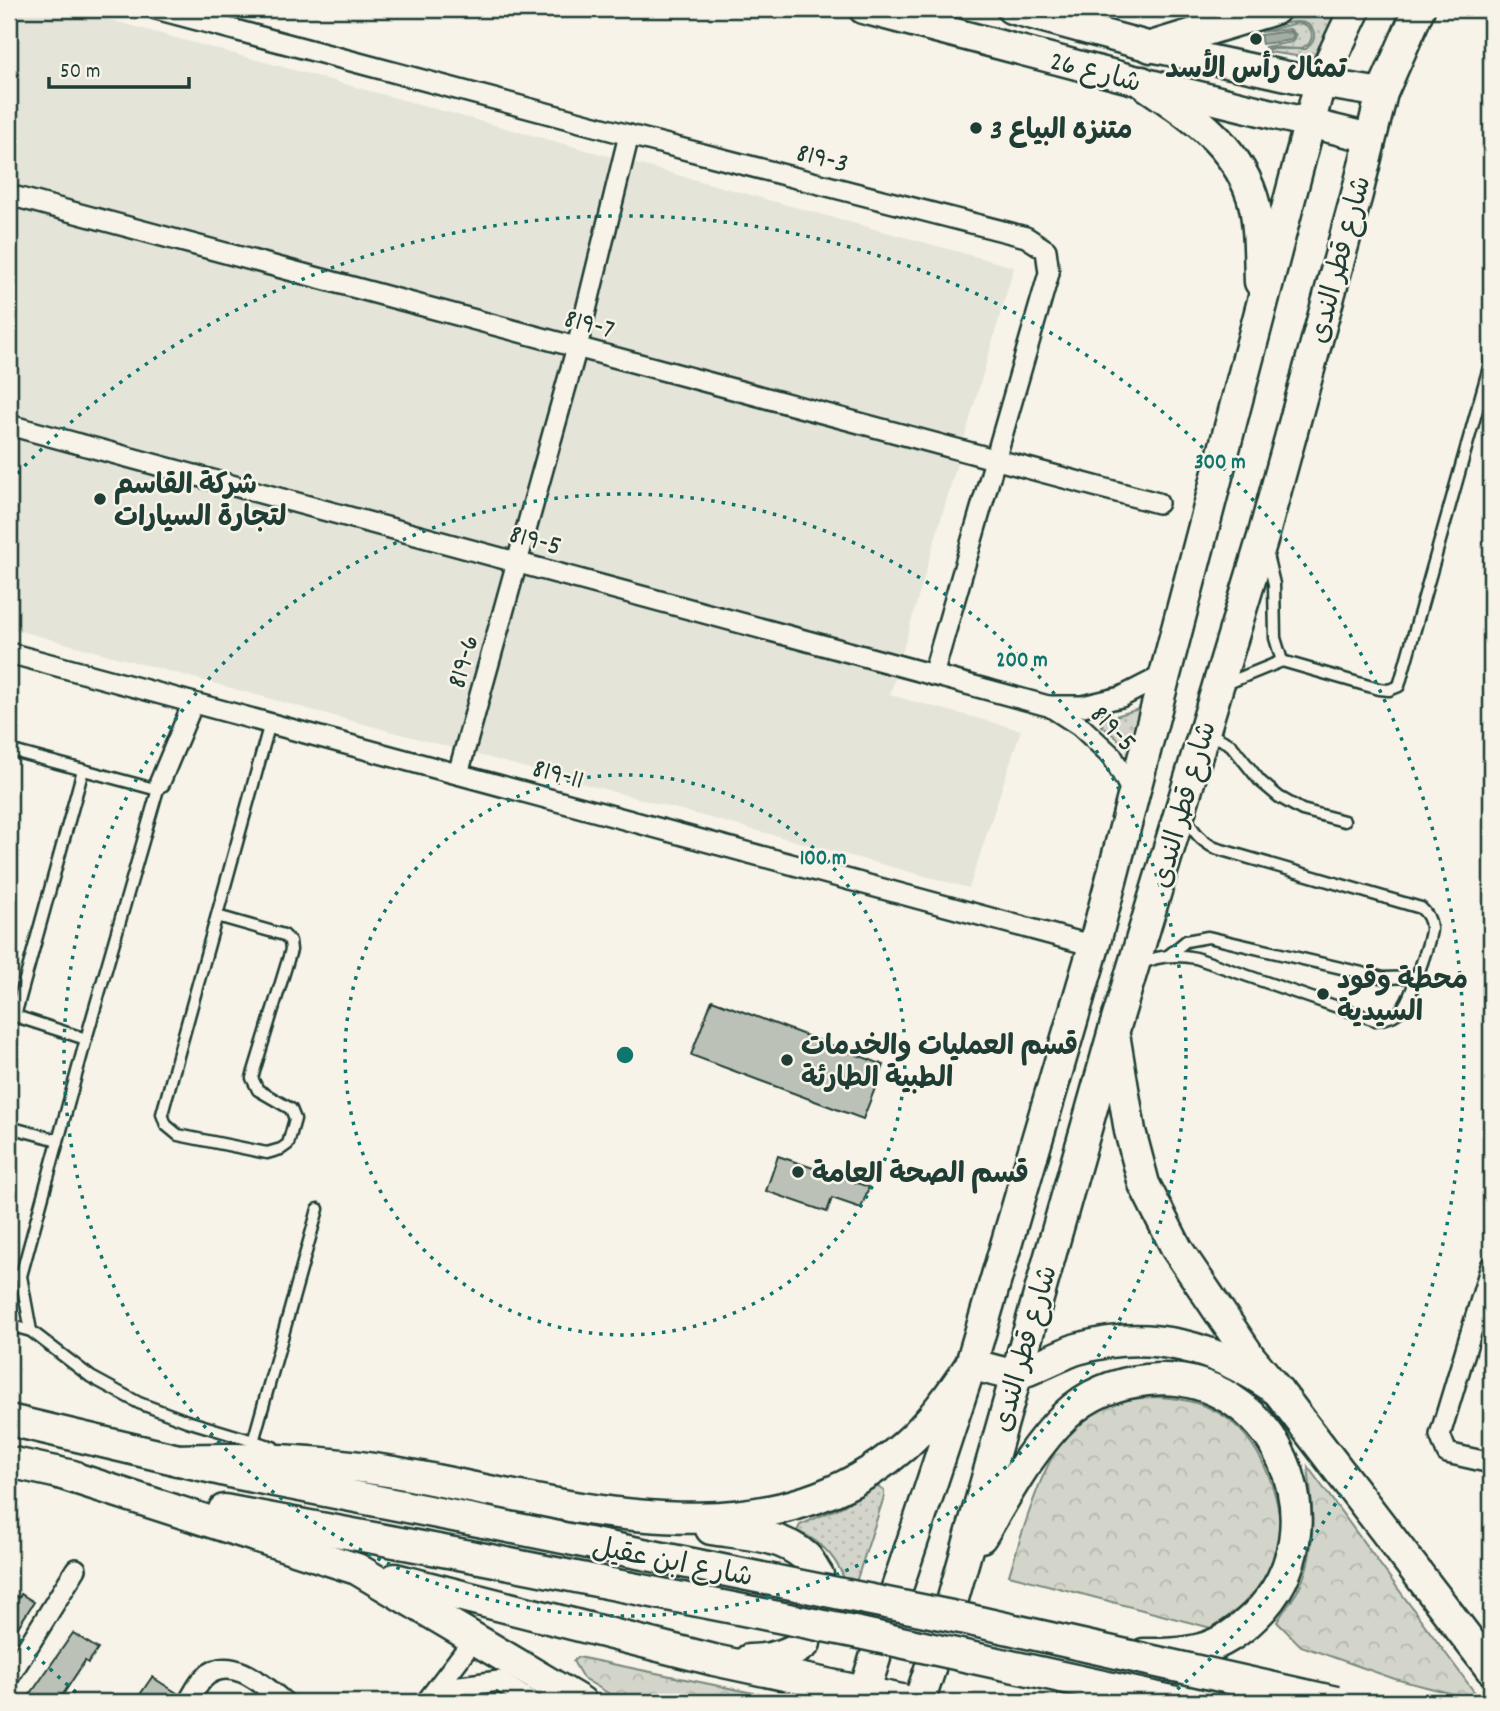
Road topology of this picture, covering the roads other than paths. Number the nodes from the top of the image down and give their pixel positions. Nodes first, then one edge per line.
1 (156, 9) edge
2 (863, 9) edge
3 (1011, 9) edge
4 (1275, 9) edge
5 (1356, 9) edge
6 (1419, 9) edge
7 (1049, 14) edge
8 (1151, 47) junction
9 (1142, 82) junction
10 (1320, 83) junction
11 (1382, 93) junction
12 (1310, 123) junction
13 (629, 135) junction
14 (1370, 138) junction
15 (9, 195) edge
16 (1262, 309) junction
17 (577, 347) junction
18 (1491, 360) edge
19 (9, 425) edge
20 (996, 460) junction
21 (1158, 503) dead end
22 (1263, 537) junction
23 (517, 562) junction
24 (9, 653) edge
25 (1282, 661) junction
26 (1166, 674) junction
27 (933, 675) junction
28 (1216, 688) junction
29 (193, 703) junction
30 (1048, 706) junction
31 (270, 723) junction
32 (1204, 730) junction
33 (9, 750) edge
34 (83, 770) junction
35 (458, 774) junction
36 (159, 786) junction
37 (1134, 795) junction
38 (1182, 805) junction
39 (1344, 821) dead end
40 (217, 916) junction
41 (1094, 946) junction
42 (1169, 956) junction
43 (1132, 969) junction
44 (1416, 977) junction
45 (12, 1015) edge
46 (1114, 1030) junction
47 (86, 1039) junction
48 (9, 1127) edge
49 (58, 1140) junction
50 (318, 1209) dead end
51 (1491, 1266) edge
52 (9, 1273) edge
53 (21, 1276) junction
54 (9, 1325) edge
55 (32, 1331) junction
56 (971, 1364) junction
57 (1015, 1375) junction
58 (1278, 1391) junction
59 (9, 1420) edge
60 (253, 1442) junction
61 (177, 1460) junction
62 (9, 1462) edge
63 (1491, 1463) edge
64 (358, 1467) junction
65 (56, 1472) junction
66 (626, 1516) junction
67 (965, 1564) junction
68 (76, 1569) dead end
69 (357, 1569) junction
70 (818, 1575) dead end
71 (896, 1591) dead end
72 (952, 1602) dead end
73 (475, 1638) junction
74 (805, 1643) dead end
75 (1132, 1655) junction
76 (875, 1658) dead end
77 (714, 1660) junction
78 (1491, 1669) edge
79 (930, 1670) dead end
80 (9, 1677) edge
81 (863, 1697) edge
82 (188, 1702) edge
83 (284, 1702) edge
84 (427, 1702) edge
85 (436, 1702) edge
86 (532, 1702) edge
87 (581, 1702) edge
88 (911, 1702) edge
89 (919, 1702) edge
90 (1176, 1702) edge
91 (1336, 1702) edge

1 - 13 street, 819-3
2 - 9 main road, شارع 26
3 - 7 main road, شارع 26
4 - 8 main road
5 - 10 main road, شارع قطر الندى
6 - 11 main road, شارع قطر الندى
7 - 8 main road, شارع 26
8 - 10 main road, شارع 26
9 - 12 main road, شارع 26
9 - 16 main road
10 - 11 main road, شارع 26
10 - 12 main road, شارع قطر الندى
11 - 14 main road, شارع قطر الندى
12 - 14 main road, شارع 26
12 - 16 main road, شارع قطر الندى
13 - 17 street, 819-6
13 - 20 street, 819-3
14 - 22 main road, شارع قطر الندى
15 - 17 street, 819-7
16 - 26 main road, شارع قطر الندى
17 - 20 street, 819-7
17 - 23 street, 819-6
18 - 25 lane
19 - 23 street, 819-5
20 - 21 street, 819-7
20 - 27 street, 819-3
22 - 25 lane
22 - 28 main road, شارع قطر الندى
23 - 27 street, 819-5
23 - 35 street, 819-6
24 - 29 street, 819-11
25 - 28 lane
26 - 30 street, 819-5
26 - 37 main road, شارع قطر الندى
27 - 30 street, 819-5
28 - 32 main road, شارع قطر الندى
29 - 31 street, 819-11
29 - 36 street
30 - 37 street, 819-5
31 - 35 street, 819-11
31 - 40 lane
32 - 38 main road, شارع قطر الندى
32 - 39 lane
33 - 34 lane
34 - 36 lane
34 - 45 lane
35 - 41 street, 819-11
36 - 47 lane
37 - 41 main road, شارع قطر الندى
38 - 43 main road, شارع قطر الندى
38 - 44 lane
40 - 40 lane
41 - 56 main road, شارع قطر الندى
42 - 43 lane
42 - 44 lane
42 - 44 lane
43 - 46 main road, شارع قطر الندى
45 - 47 lane
46 - 57 main road, شارع قطر الندى
46 - 58 main road
47 - 49 lane
48 - 49 lane
49 - 53 lane
50 - 60 lane
51 - 63 street
52 - 53 lane
53 - 55 lane
54 - 55 lane
55 - 60 lane
56 - 57 main road
56 - 66 main road
56 - 71 main road, شارع قطر الندى
57 - 58 main road
57 - 67 main road, شارع قطر الندى
58 - 78 main road
59 - 61 main road, شارع ابن عقيل
60 - 64 lane
61 - 64 main road
61 - 75 main road, شارع ابن عقيل, bridge
62 - 65 main road, شارع ابن عقيل
64 - 66 main road
65 - 69 main road
65 - 90 main road, شارع ابن عقيل, bridge
66 - 70 main road
67 - 72 main road, شارع قطر الندى
67 - 75 main road
68 - 80 street
69 - 73 main road
69 - 77 main road
73 - 84 street
73 - 87 main road
74 - 77 main road
75 - 91 main road, شارع ابن عقيل, bridge
76 - 81 main road
77 - 81 main road
79 - 89 main road
81 - 88 main road
82 - 83 street
85 - 86 street

